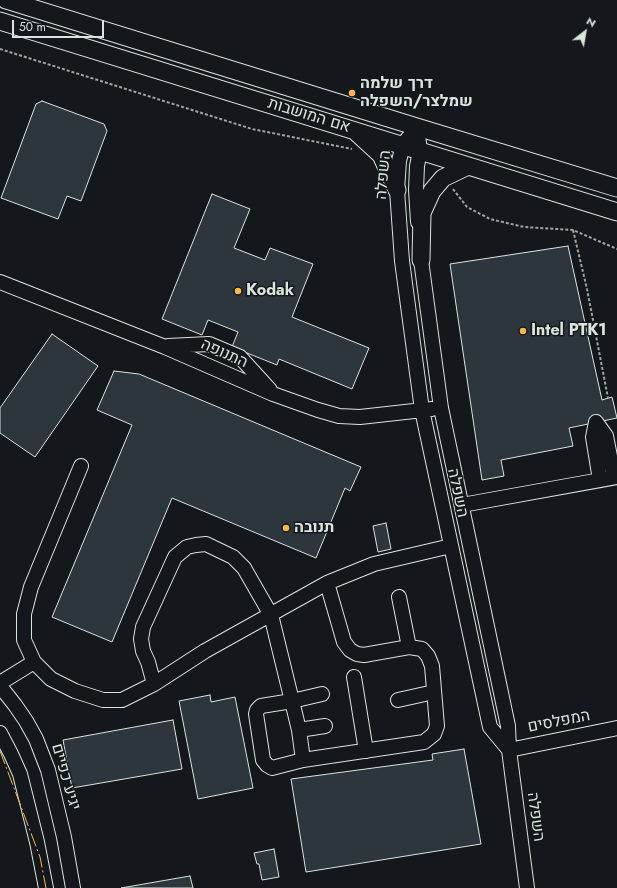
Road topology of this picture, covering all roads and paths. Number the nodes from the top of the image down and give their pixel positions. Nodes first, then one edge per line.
1 (6, 0) edge
2 (0, 21) edge
3 (0, 49) edge
4 (417, 128) junction
5 (354, 130) junction
6 (403, 145) junction
7 (420, 150) junction
8 (358, 151) dead end
9 (468, 166) junction
10 (443, 178) junction
11 (617, 188) edge
12 (397, 190) junction
13 (617, 212) edge
14 (573, 230) junction
15 (617, 249) edge
16 (420, 260) junction
17 (0, 282) edge
18 (165, 347) junction
19 (273, 394) junction
20 (608, 398) dead end
21 (442, 408) junction
22 (422, 410) junction
23 (82, 466) dead end
24 (615, 477) edge
25 (600, 480) junction
26 (462, 505) junction
27 (451, 546) junction
28 (327, 583) junction
29 (399, 597) dead end
30 (271, 615) junction
31 (409, 647) junction
32 (34, 662) junction
33 (354, 677) dead end
34 (0, 684) edge
35 (154, 684) junction
36 (434, 692) junction
37 (322, 694) dead end
38 (292, 700) junction
39 (398, 700) dead end
40 (325, 726) dead end
41 (617, 728) edge
42 (299, 730) junction
43 (0, 733) edge
44 (509, 750) junction
45 (366, 751) junction
46 (303, 760) junction
47 (46, 888) edge
48 (73, 888) edge
49 (527, 888) edge

1 - 4 main road, אם המושבות
2 - 5 main road, אם המושבות
3 - 8 path
4 - 6 street, השפלה
4 - 7 street, השפלה
4 - 11 main road, אם המושבות
5 - 6 main road, אם המושבות
5 - 12 main road
6 - 7 main road, אם המושבות
6 - 12 street, השפלה
7 - 9 main road, אם המושבות
7 - 16 street, השפלה
9 - 10 main road
9 - 13 main road, אם המושבות
10 - 14 path
10 - 16 main road
12 - 22 street, השפלה
14 - 15 path
14 - 20 path
16 - 21 street, השפלה
17 - 18 street, התנופה
18 - 19 street, התנופה
18 - 19 street
19 - 22 street, התנופה
21 - 22 street, התנופה
21 - 26 street, השפלה
22 - 27 street, השפלה
23 - 32 street
24 - 25 street
24 - 25 street
25 - 26 street
26 - 44 street, השפלה
27 - 28 street
27 - 44 street, השפלה
28 - 30 street
28 - 31 street
29 - 31 street
30 - 35 street
30 - 35 street
30 - 38 street
31 - 36 street
32 - 34 street
32 - 35 street
33 - 45 street
34 - 48 street, יגיע כפיים
36 - 39 street
36 - 45 street
37 - 38 street
38 - 42 street
38 - 46 street
40 - 42 street
41 - 44 street, המפלסים
42 - 46 street
43 - 47 street
44 - 49 street, השפלה
45 - 46 street

